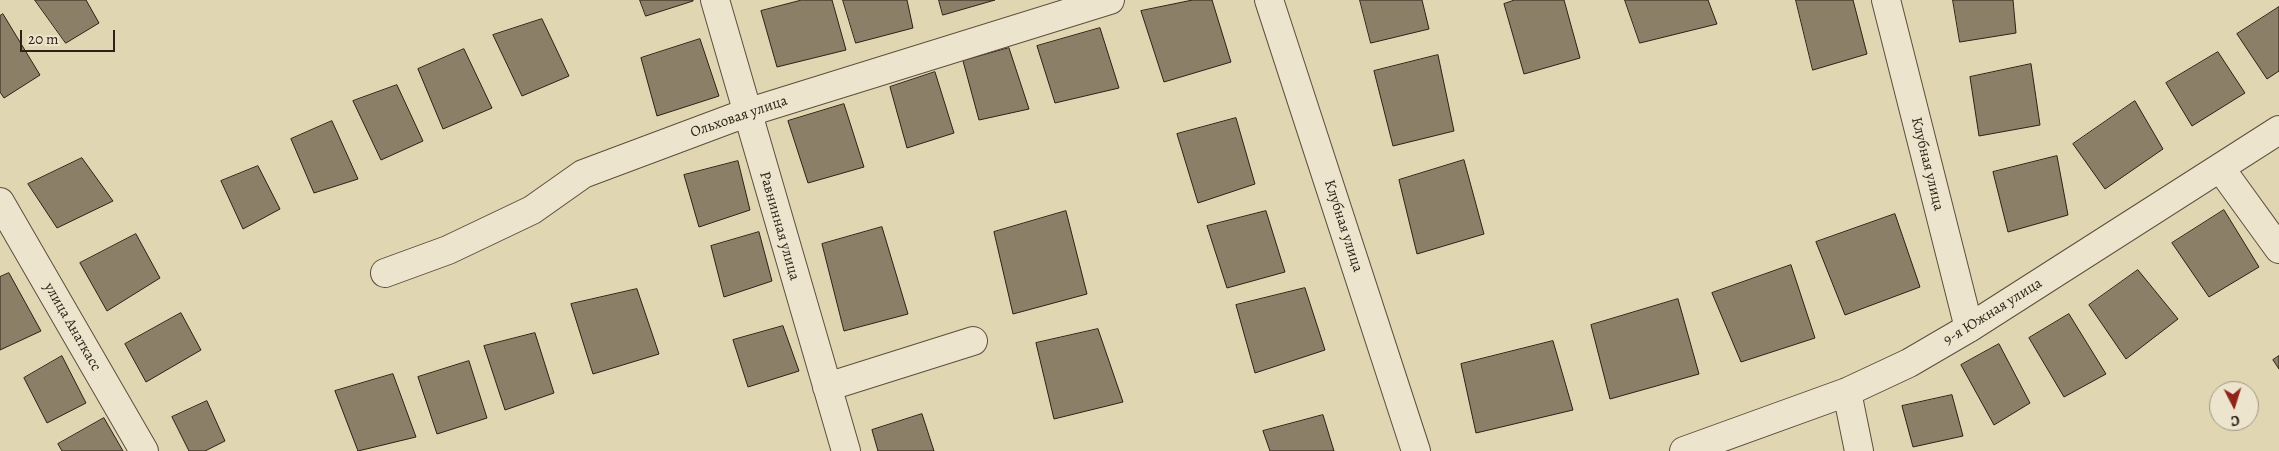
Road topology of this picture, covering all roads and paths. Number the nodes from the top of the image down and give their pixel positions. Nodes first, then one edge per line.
1 (715, 0) edge
2 (1110, 0) edge
3 (1269, 0) edge
4 (1886, 0) edge
5 (746, 113) junction
6 (2279, 130) edge
7 (2221, 169) junction
8 (0, 202) edge
9 (2279, 249) edge
10 (385, 273) dead end
11 (1969, 328) junction
12 (973, 342) dead end
13 (827, 387) junction
14 (1847, 392) junction
15 (144, 451) edge
16 (846, 451) edge
17 (1416, 451) edge
18 (1684, 451) edge
19 (1859, 451) edge

1 - 5 street, Равнинная улица
2 - 5 street, Ольховая улица
3 - 17 street, Клубная улица
4 - 11 street, Клубная улица
5 - 10 street, Ольховая улица
5 - 13 street, Равнинная улица
6 - 7 street, 9-я Южная улица
7 - 9 street
7 - 11 street, 9-я Южная улица
8 - 15 street, улица Анаткасс
11 - 14 street, 9-я Южная улица
12 - 13 street
13 - 16 street, Равнинная улица
14 - 18 street, 9-я Южная улица
14 - 19 street

